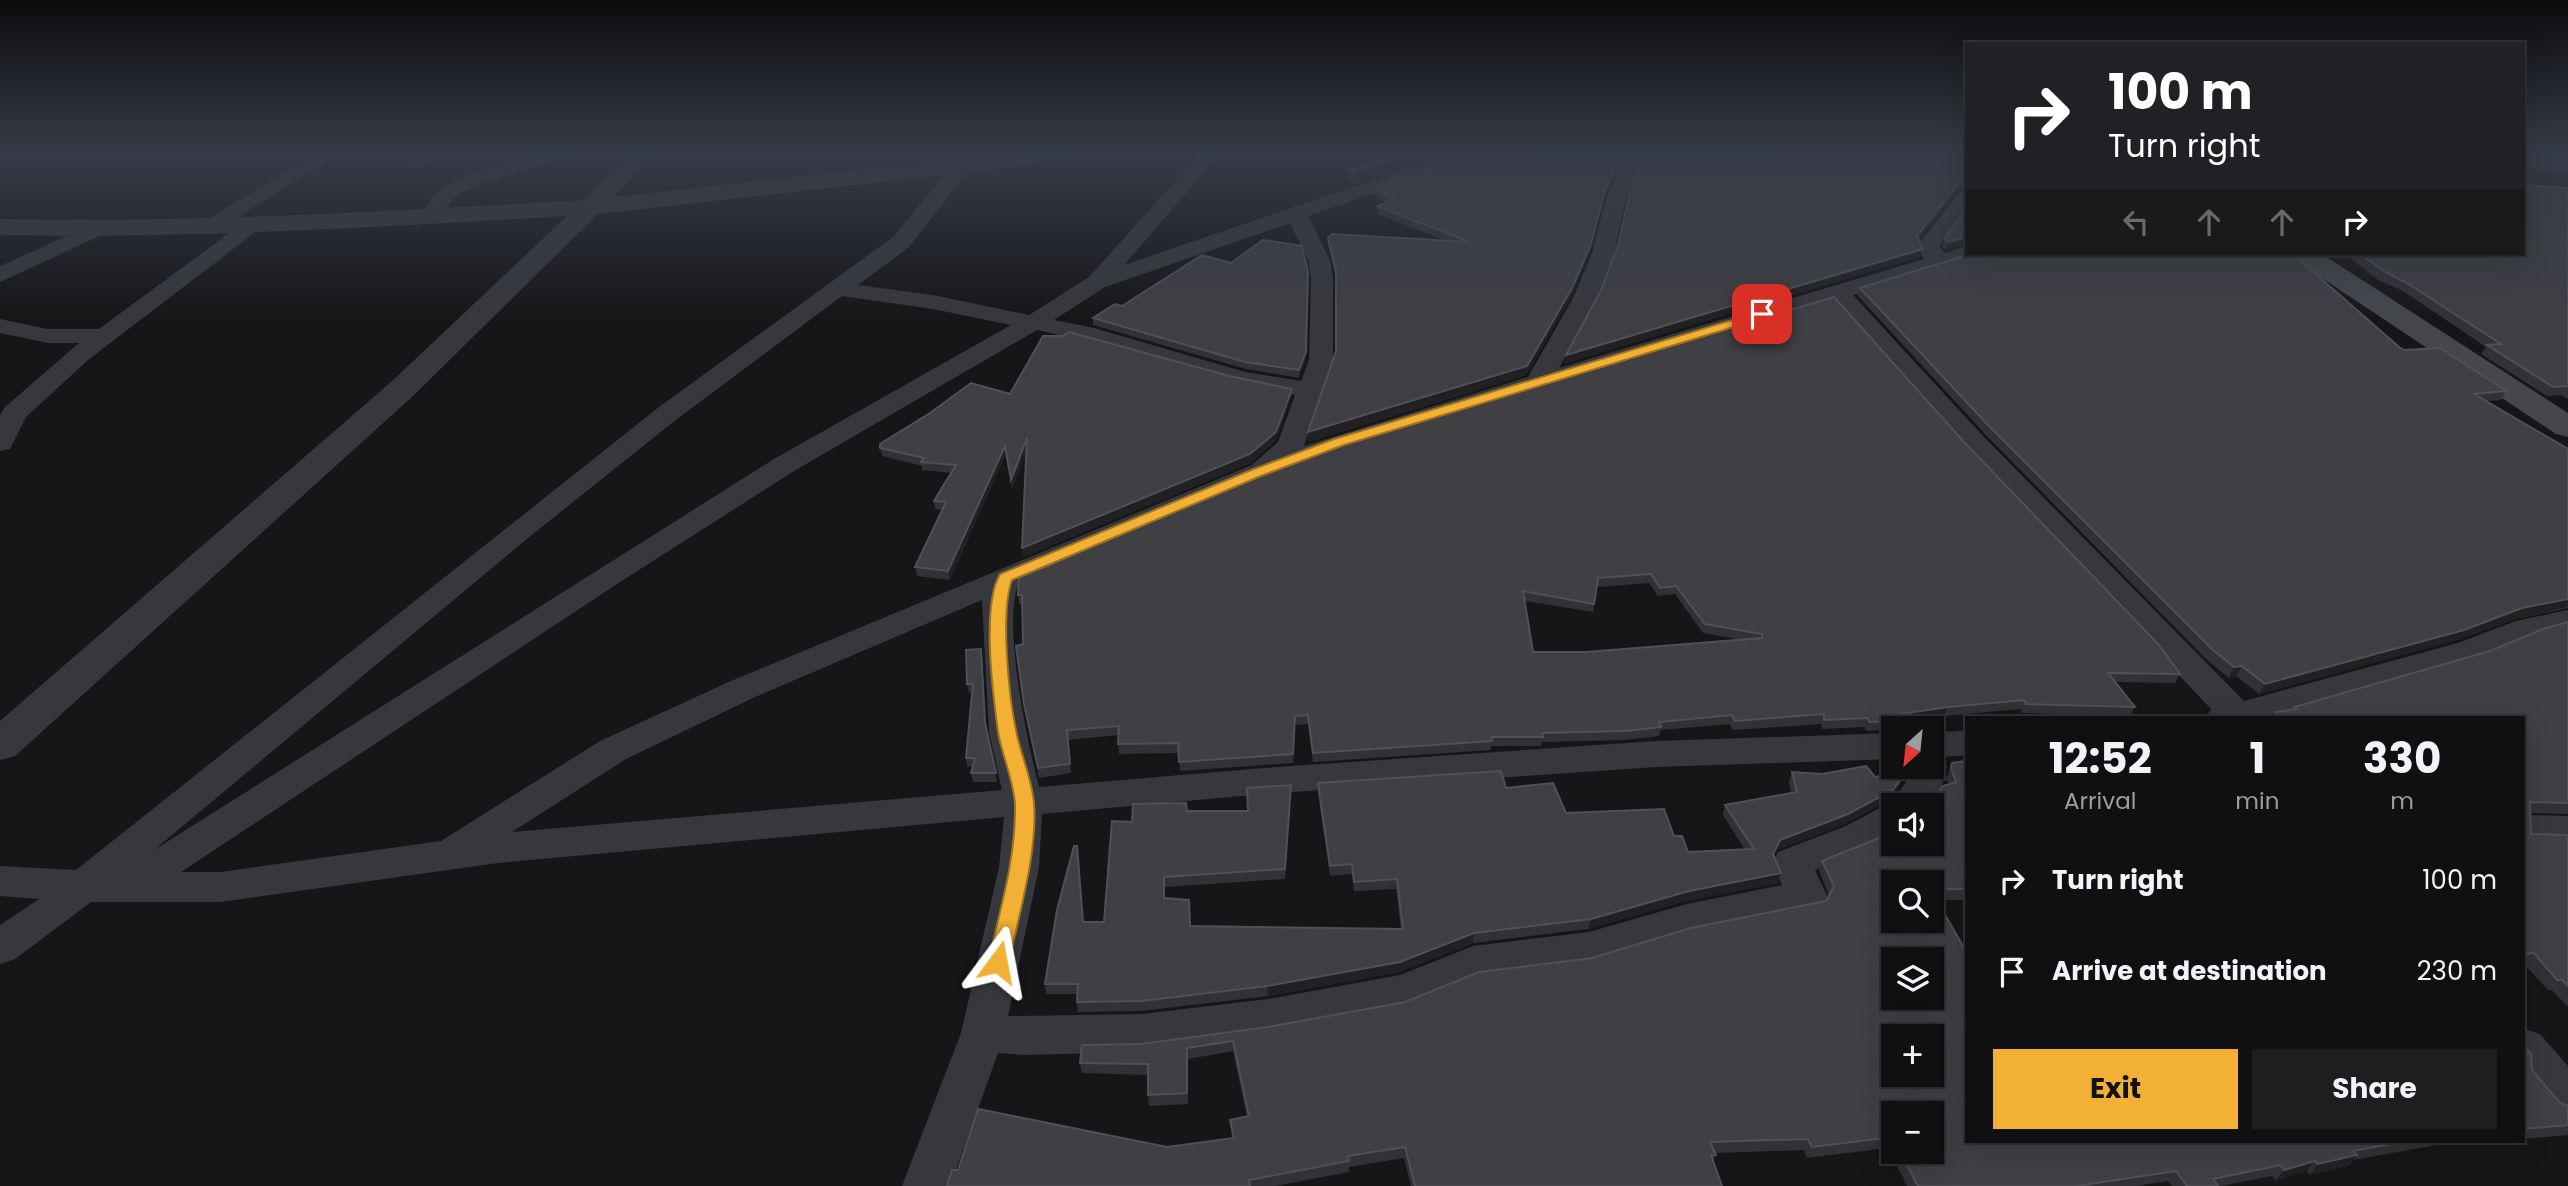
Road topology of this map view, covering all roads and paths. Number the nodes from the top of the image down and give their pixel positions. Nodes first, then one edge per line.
1 (238, 209) edge
2 (436, 209) edge
3 (545, 209) edge
4 (590, 209) edge
5 (934, 209) edge
6 (1162, 209) edge
7 (1315, 209) edge
8 (1614, 209) edge
9 (1957, 209) edge
10 (433, 215) junction
11 (1297, 216) junction
12 (210, 226) junction
13 (251, 226) junction
14 (0, 227) edge
15 (96, 229) junction
16 (2307, 256) edge
17 (1956, 257) edge
18 (0, 275) edge
19 (1097, 282) junction
20 (840, 289) junction
21 (1838, 292) junction
22 (1034, 322) junction
23 (0, 326) edge
24 (104, 336) junction
25 (1537, 384) junction
26 (1311, 390) junction
27 (2568, 426) edge
28 (0, 443) edge
29 (1256, 473) junction
30 (1005, 578) junction
31 (2568, 620) edge
32 (2233, 716) edge
33 (2238, 716) edge
34 (0, 745) edge
35 (1881, 746) edge
36 (1024, 803) junction
37 (1881, 823) edge
38 (2525, 830) edge
39 (2568, 830) edge
40 (446, 855) junction
41 (0, 881) edge
42 (81, 885) junction
43 (126, 888) junction
44 (0, 947) edge
45 (983, 1033) junction
46 (2525, 1049) edge
47 (2568, 1098) edge
48 (926, 1186) edge

1 - 12 street
2 - 10 street
3 - 10 street
4 - 34 street
5 - 20 street
6 - 19 street
7 - 11 street
8 - 25 street
9 - 17 street
10 - 13 street
11 - 19 street
11 - 26 street
12 - 13 street
12 - 15 street
13 - 24 street
14 - 15 street
15 - 18 street
16 - 27 main road
17 - 21 street
19 - 22 street
20 - 22 street
20 - 42 street
21 - 25 street
21 - 32 street
22 - 26 street
22 - 43 street
23 - 24 street
24 - 28 street
25 - 29 street
26 - 29 street
29 - 30 street
30 - 36 street
30 - 40 street
31 - 33 street
35 - 36 street
36 - 40 street
36 - 45 street
37 - 45 street
38 - 39 street
40 - 43 street
41 - 42 street
42 - 43 street
42 - 44 street
45 - 48 street
46 - 47 street

